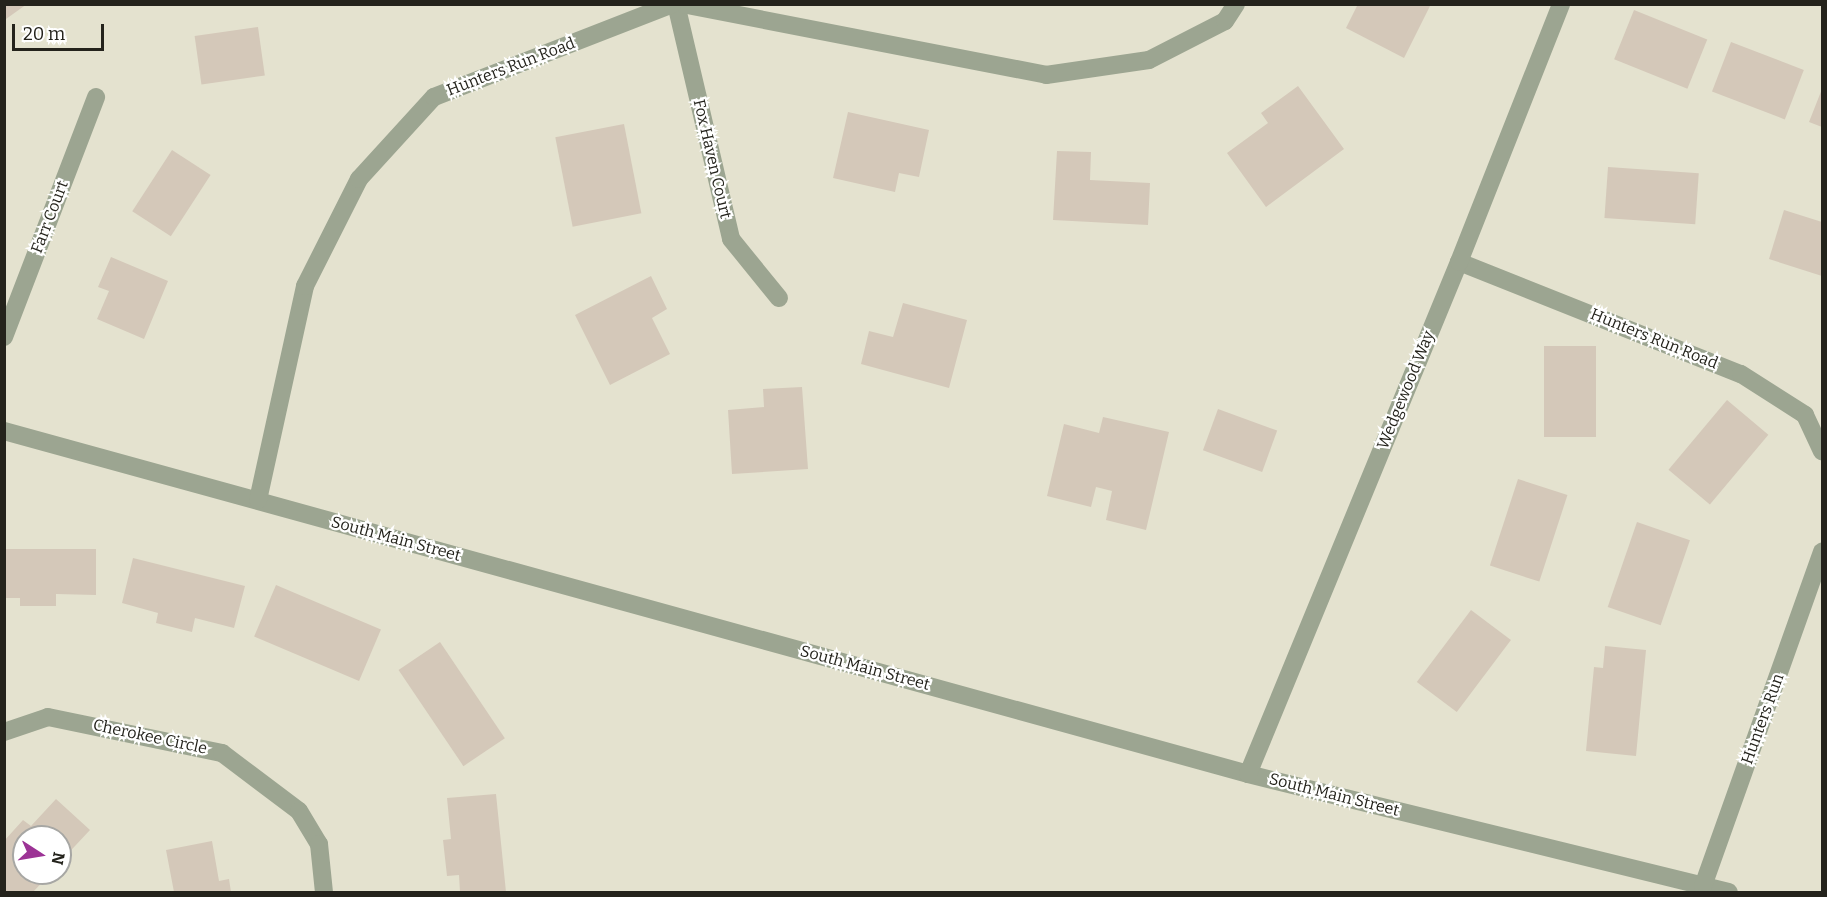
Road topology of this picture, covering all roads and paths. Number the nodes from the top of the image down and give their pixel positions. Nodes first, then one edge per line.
1 (674, 4) edge
2 (682, 4) edge
3 (1236, 4) edge
4 (1560, 4) edge
5 (96, 97) dead end
6 (1459, 262) junction
7 (779, 298) dead end
8 (4, 337) edge
9 (4, 430) edge
10 (1822, 451) edge
11 (258, 500) junction
12 (1822, 552) edge
13 (4, 732) edge
14 (1248, 774) junction
15 (1703, 886) junction
16 (324, 892) edge
17 (1729, 892) edge

1 - 7 street, Fox Haven Court
1 - 11 street, Hunters Run Road
2 - 3 street
4 - 6 street, Wedgewood Way
5 - 8 street, Farr Court
6 - 10 street, Hunters Run Road
6 - 14 street, Wedgewood Way
9 - 11 street, South Main Street
11 - 14 street, South Main Street
12 - 15 street, Hunters Run
13 - 16 street, Cherokee Circle
14 - 15 street, South Main Street
15 - 17 street, South Main Street

